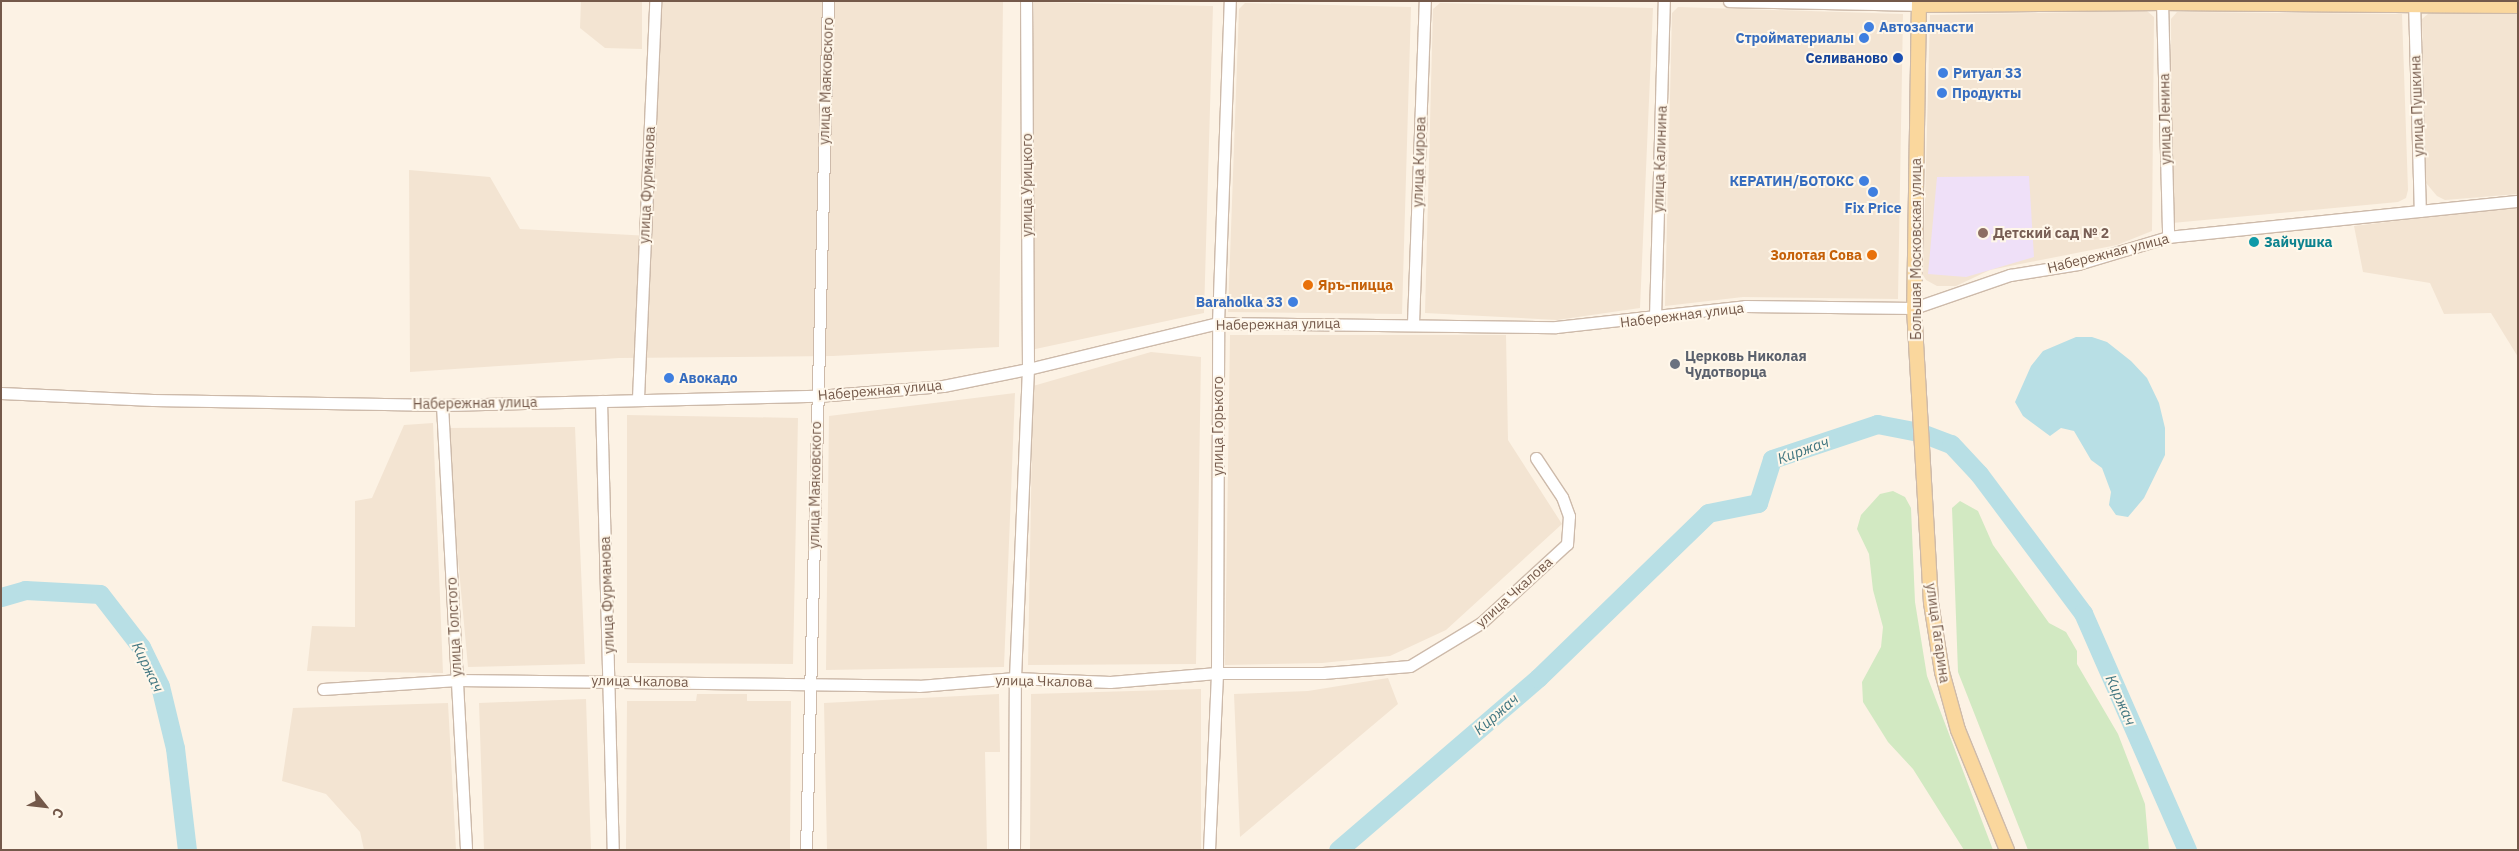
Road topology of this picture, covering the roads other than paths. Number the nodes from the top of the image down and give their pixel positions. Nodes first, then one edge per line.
1 (655, 1) edge
2 (828, 1) edge
3 (1026, 1) edge
4 (1230, 1) edge
5 (1425, 1) edge
6 (1664, 1) edge
7 (1730, 1) edge
8 (2162, 2) edge
9 (1919, 3) edge
10 (2414, 3) edge
11 (2518, 6) edge
12 (2518, 201) edge
13 (2420, 211) junction
14 (2168, 237) junction
15 (1914, 308) junction
16 (1655, 317) junction
17 (1218, 323) junction
18 (1413, 323) junction
19 (1028, 369) junction
20 (1, 393) edge
21 (817, 396) junction
22 (638, 398) junction
23 (601, 401) junction
24 (442, 405) junction
25 (1536, 458) dead end
26 (1926, 496) joint
27 (1217, 673) junction
28 (1015, 678) junction
29 (456, 680) junction
30 (609, 680) junction
31 (810, 686) junction
32 (324, 689) dead end
33 (466, 850) edge
34 (613, 850) edge
35 (806, 850) edge
36 (1014, 850) edge
37 (1209, 850) edge
38 (2007, 850) edge

1 - 22 street, улица Фурманова
2 - 21 street, улица Маяковского
3 - 19 street, улица Урицкого
4 - 17 street, улица Горького
5 - 18 street, улица Кирова
6 - 16 street, улица Калинина
7 - 9 street
8 - 9 main road
8 - 10 main road
8 - 14 street, улица Ленина
9 - 15 main road, Большая Московская улица
10 - 11 main road
10 - 13 street, улица Пушкина
12 - 13 street, Набережная улица
13 - 14 street, Набережная улица
14 - 15 street, Набережная улица
15 - 16 street, Набережная улица
15 - 26 main road, Большая Московская улица
16 - 18 street, Набережная улица
17 - 18 street, Набережная улица
17 - 19 street, Набережная улица
17 - 27 street, улица Горького
19 - 21 street, Набережная улица
19 - 28 street, улица Урицкого
20 - 24 street, Набережная улица
21 - 22 street, Набережная улица
21 - 31 street, улица Маяковского
22 - 23 street, Набережная улица
23 - 24 street, Набережная улица
23 - 30 street, улица Фурманова
24 - 29 street, улица Толстого
25 - 27 street, улица Чкалова
26 - 38 main road, улица Гагарина
27 - 28 street, улица Чкалова
27 - 37 street, улица Горького
28 - 31 street, улица Чкалова
28 - 36 street, улица Урицкого
29 - 30 street, улица Чкалова
29 - 32 street, улица Чкалова
29 - 33 street, улица Толстого
30 - 31 street, улица Чкалова
30 - 34 street, улица Фурманова
31 - 35 street, улица Маяковского

